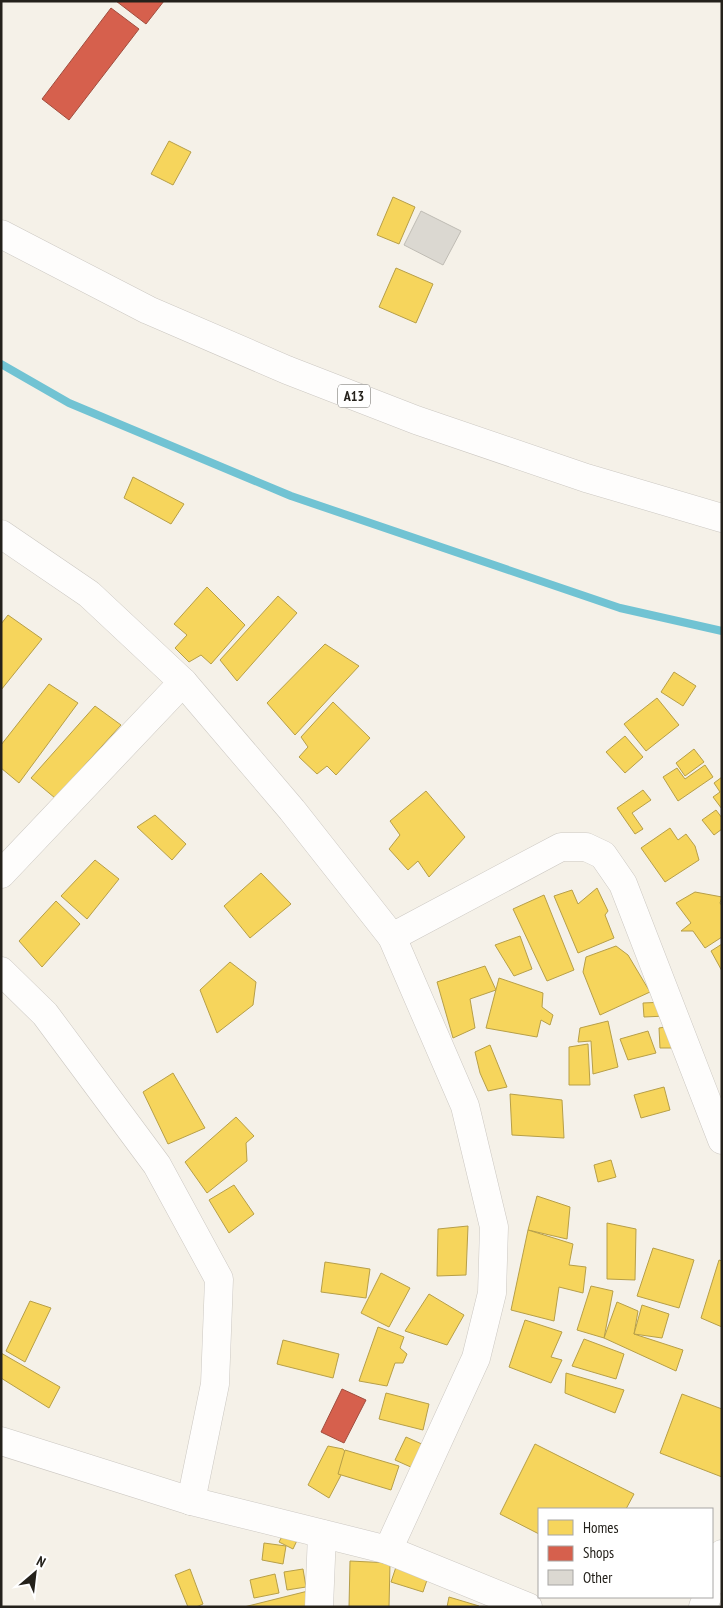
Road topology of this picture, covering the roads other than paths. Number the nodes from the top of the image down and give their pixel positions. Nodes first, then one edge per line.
1 (1, 234) edge
2 (722, 518) edge
3 (1, 534) edge
4 (183, 682) junction
5 (1, 874) edge
6 (392, 937) junction
7 (1, 971) edge
8 (722, 1140) edge
9 (1, 1441) edge
10 (191, 1501) junction
11 (322, 1534) junction
12 (388, 1550) junction
13 (722, 1554) edge
14 (713, 1579) edge
15 (319, 1607) edge
16 (528, 1607) edge

1 - 2 main road, A13
3 - 4 main road
4 - 5 main road
4 - 6 main road
6 - 8 main road
6 - 12 main road
7 - 10 main road
9 - 10 main road
10 - 11 main road
11 - 12 main road
11 - 15 main road
12 - 16 main road
13 - 14 main road

